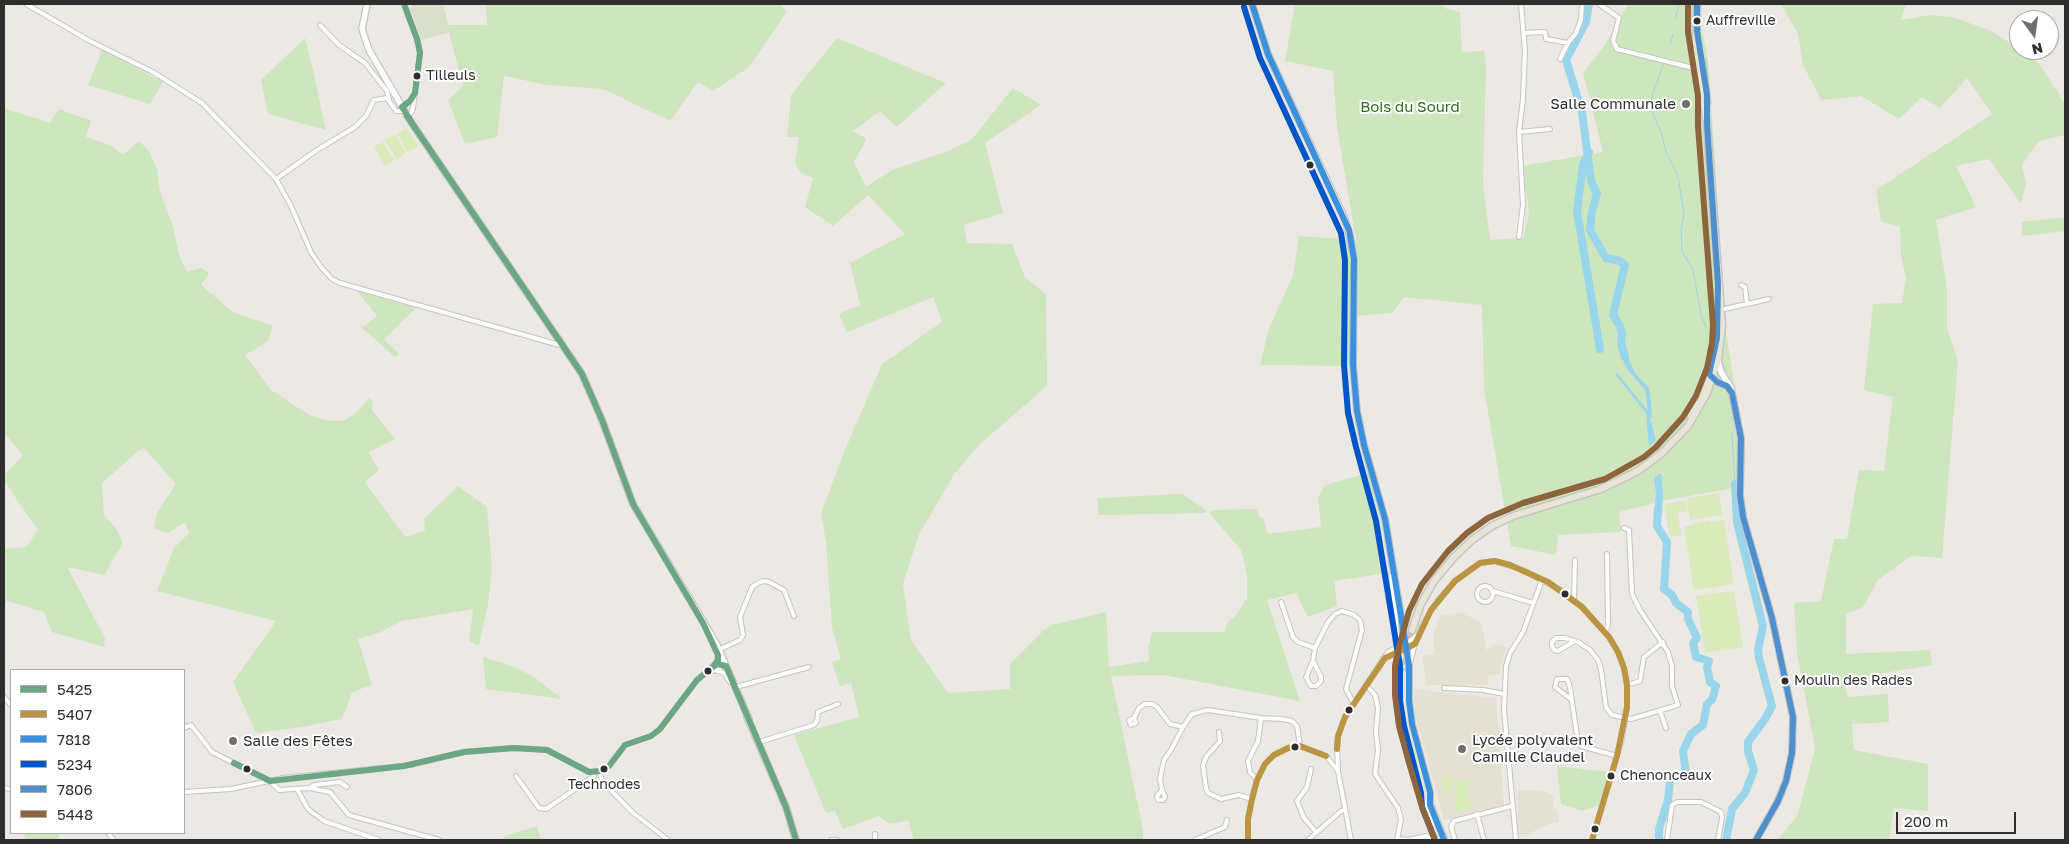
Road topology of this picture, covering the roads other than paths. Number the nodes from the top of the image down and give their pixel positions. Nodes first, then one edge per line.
1 (26, 4) edge
2 (367, 4) edge
3 (404, 4) edge
4 (1252, 4) edge
5 (1520, 4) edge
6 (1582, 4) edge
7 (1599, 4) edge
8 (1697, 4) edge
9 (1606, 6) edge
10 (320, 25) dead end
11 (1524, 33) junction
12 (1568, 43) junction
13 (1560, 59) dead end
14 (1701, 70) junction
15 (415, 93) junction
16 (389, 99) junction
17 (404, 111) junction
18 (1550, 129) dead end
19 (1519, 132) junction
20 (276, 179) junction
21 (1519, 237) dead end
22 (1741, 285) dead end
23 (1769, 299) dead end
24 (1747, 304) junction
25 (1720, 310) junction
26 (1720, 328) junction
27 (564, 346) junction
28 (1718, 362) junction
29 (1712, 376) junction
30 (1724, 376) junction
31 (1721, 383) junction
32 (1709, 388) junction
33 (1732, 393) junction
34 (1675, 439) junction
35 (1624, 528) dead end
36 (1607, 554) dead end
37 (1392, 559) junction
38 (1575, 560) dead end
39 (1542, 580) junction
40 (1493, 591) junction
41 (1574, 601) junction
42 (1281, 602) dead end
43 (1533, 603) junction
44 (794, 616) dead end
45 (1412, 630) tunnel mouth
46 (1605, 632) junction
47 (1418, 634) junction
48 (1404, 635) junction
49 (1575, 641) junction
50 (1663, 642) junction
51 (1415, 644) junction
52 (1406, 646) junction
53 (1315, 648) junction
54 (1397, 649) junction
55 (718, 652) junction
56 (1312, 661) junction
57 (724, 664) junction
58 (1409, 665) junction
59 (809, 667) dead end
60 (714, 668) junction
61 (1404, 674) tunnel mouth
62 (730, 682) junction
63 (1366, 685) junction
64 (1627, 686) junction
65 (736, 688) junction
66 (1444, 688) dead end
67 (1504, 694) junction
68 (1572, 700) junction
69 (838, 704) dead end
70 (1354, 704) junction
71 (1660, 711) junction
72 (1625, 717) junction
73 (1134, 718) dead end
74 (1261, 718) junction
75 (749, 719) junction
76 (1183, 727) junction
77 (185, 728) edge
78 (1666, 728) dead end
79 (1220, 732) dead end
80 (758, 742) junction
81 (1300, 746) junction
82 (1337, 749) junction
83 (1326, 756) junction
84 (1617, 756) junction
85 (1311, 769) dead end
86 (1338, 771) junction
87 (597, 772) junction
88 (516, 776) dead end
89 (1257, 780) junction
90 (270, 781) junction
91 (347, 787) dead end
92 (309, 788) junction
93 (297, 789) junction
94 (1162, 790) dead end
95 (185, 792) edge
96 (1252, 798) junction
97 (1430, 805) junction
98 (1512, 806) junction
99 (1345, 810) junction
100 (1477, 814) junction
101 (1227, 820) dead end
102 (1316, 832) junction
103 (875, 834) dead end
104 (1399, 839) edge
105 (379, 840) edge
106 (439, 840) edge
107 (668, 840) edge
108 (796, 840) edge
109 (831, 840) edge
110 (837, 840) edge
111 (875, 840) edge
112 (1195, 840) edge
113 (1248, 840) edge
114 (1308, 840) edge
115 (1351, 840) edge
116 (1432, 840) edge
117 (1439, 840) edge
118 (1444, 840) edge
119 (1455, 840) edge
120 (1484, 840) edge
121 (1516, 840) edge
122 (1592, 840) edge
123 (1667, 840) edge
124 (1718, 840) edge
125 (1756, 840) edge

1 - 20 street
2 - 17 street
3 - 15 street
4 - 37 street
5 - 11 street
6 - 12 street
7 - 9 street
8 - 14 main road
9 - 14 street
10 - 16 street
11 - 12 street
11 - 19 street
12 - 13 street
14 - 25 main road
15 - 17 street
15 - 17 street
16 - 17 street
16 - 20 street
17 - 27 street
18 - 19 street
19 - 21 street
20 - 27 street
22 - 24 street
23 - 24 street
24 - 25 street
25 - 26 main road
26 - 28 main road
26 - 29 main road
27 - 55 street
28 - 29 main road
28 - 30 street
29 - 30 street
29 - 31 street
29 - 32 main road
29 - 34 main road
30 - 33 street
31 - 32 street
31 - 33 street
32 - 34 main road
33 - 125 street
34 - 45 main road
35 - 50 street
36 - 46 street
37 - 48 street
37 - 54 street
38 - 41 street
39 - 41 street
39 - 43 street
39 - 47 street
40 - 40 street
40 - 43 street
41 - 46 street
42 - 53 street
43 - 67 street
44 - 55 street
46 - 64 street
47 - 48 street
47 - 51 street
47 - 52 street
48 - 52 street
49 - 49 street
49 - 72 street
50 - 64 street
50 - 71 street
51 - 52 street
51 - 58 street
52 - 54 street
52 - 58 street
53 - 56 street
53 - 70 street
54 - 63 street
54 - 117 street
55 - 57 street
55 - 60 street
56 - 56 street
57 - 60 street
57 - 62 street
57 - 65 street
58 - 97 street
59 - 65 street
60 - 62 street
60 - 87 street
61 - 97 main road
62 - 75 street
63 - 70 street
63 - 104 street
64 - 72 street
65 - 75 street
66 - 67 street
67 - 98 street
68 - 68 street
68 - 84 street
69 - 80 street
70 - 82 street
71 - 72 street
71 - 78 street
72 - 84 street
73 - 76 street
74 - 76 street
74 - 81 street
74 - 89 street
75 - 80 street
76 - 94 street
77 - 90 street
79 - 96 street
80 - 108 street
81 - 83 street
81 - 89 street
82 - 83 street
82 - 86 street
83 - 86 street
84 - 122 street
85 - 102 street
86 - 99 street
87 - 88 street
87 - 90 street
87 - 107 street
89 - 96 street
90 - 93 street
90 - 95 street
91 - 92 street
92 - 93 street
92 - 106 street
93 - 105 street
96 - 113 street
97 - 117 main road
97 - 118 main road
98 - 100 street
98 - 121 street
99 - 102 street
99 - 115 street
100 - 119 street
100 - 120 street
101 - 112 street
102 - 114 street
103 - 111 street
104 - 116 street
109 - 110 street
123 - 124 street

